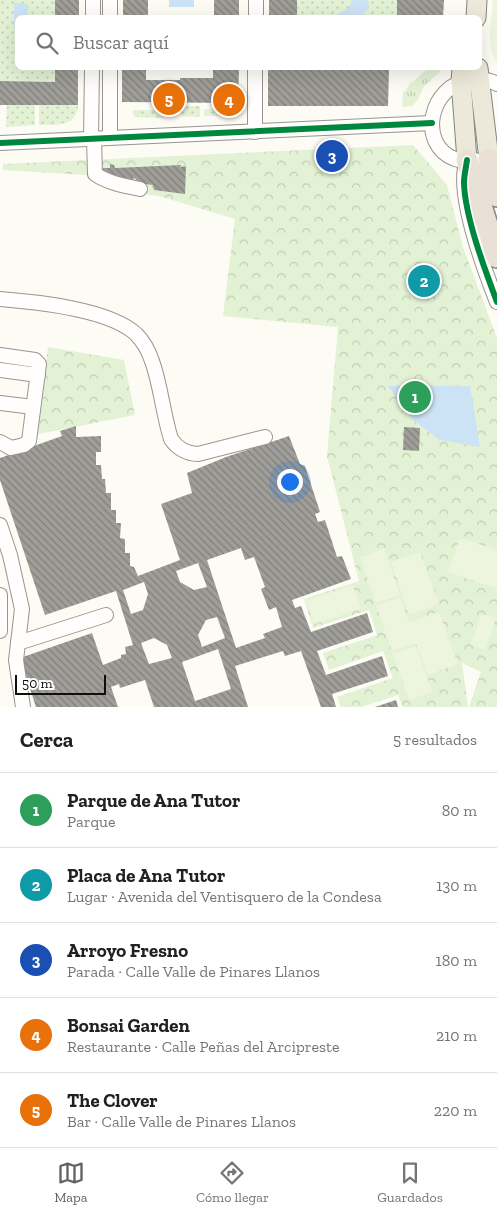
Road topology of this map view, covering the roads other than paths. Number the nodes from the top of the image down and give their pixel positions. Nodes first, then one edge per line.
1 (93, 0) edge
2 (110, 0) edge
3 (256, 0) edge
4 (464, 0) edge
5 (477, 0) edge
6 (93, 15) edge
7 (110, 15) edge
8 (256, 15) edge
9 (464, 15) edge
10 (476, 15) edge
11 (92, 70) edge
12 (110, 70) edge
13 (255, 70) edge
14 (476, 76) edge
15 (432, 123) junction
16 (255, 132) junction
17 (110, 138) junction
18 (93, 139) junction
19 (0, 143) edge
20 (493, 157) edge
21 (467, 160) junction
22 (140, 189) dead end
23 (497, 196) edge
24 (497, 257) edge
25 (0, 299) edge
26 (497, 302) edge
27 (0, 355) edge
28 (0, 370) edge
29 (38, 375) junction
30 (0, 403) edge
31 (33, 407) junction
32 (265, 437) dead end
33 (0, 442) edge
34 (0, 525) edge
35 (0, 595) edge
36 (106, 614) dead end
37 (0, 631) edge
38 (18, 643) junction
39 (23, 707) edge

1 - 6 street
2 - 7 street
3 - 8 street
4 - 9 main road
5 - 10 main road
11 - 18 street
12 - 17 street
13 - 16 street
14 - 15 street
14 - 20 main road
14 - 21 main road
15 - 16 street
15 - 21 street
16 - 17 street
17 - 18 street
18 - 19 street
18 - 22 street
20 - 21 street
20 - 23 highway
21 - 24 highway
21 - 26 street
25 - 32 street
27 - 29 street
28 - 29 street
29 - 31 street
30 - 31 street
31 - 33 street
34 - 38 street
35 - 37 street
36 - 38 street
38 - 39 street

